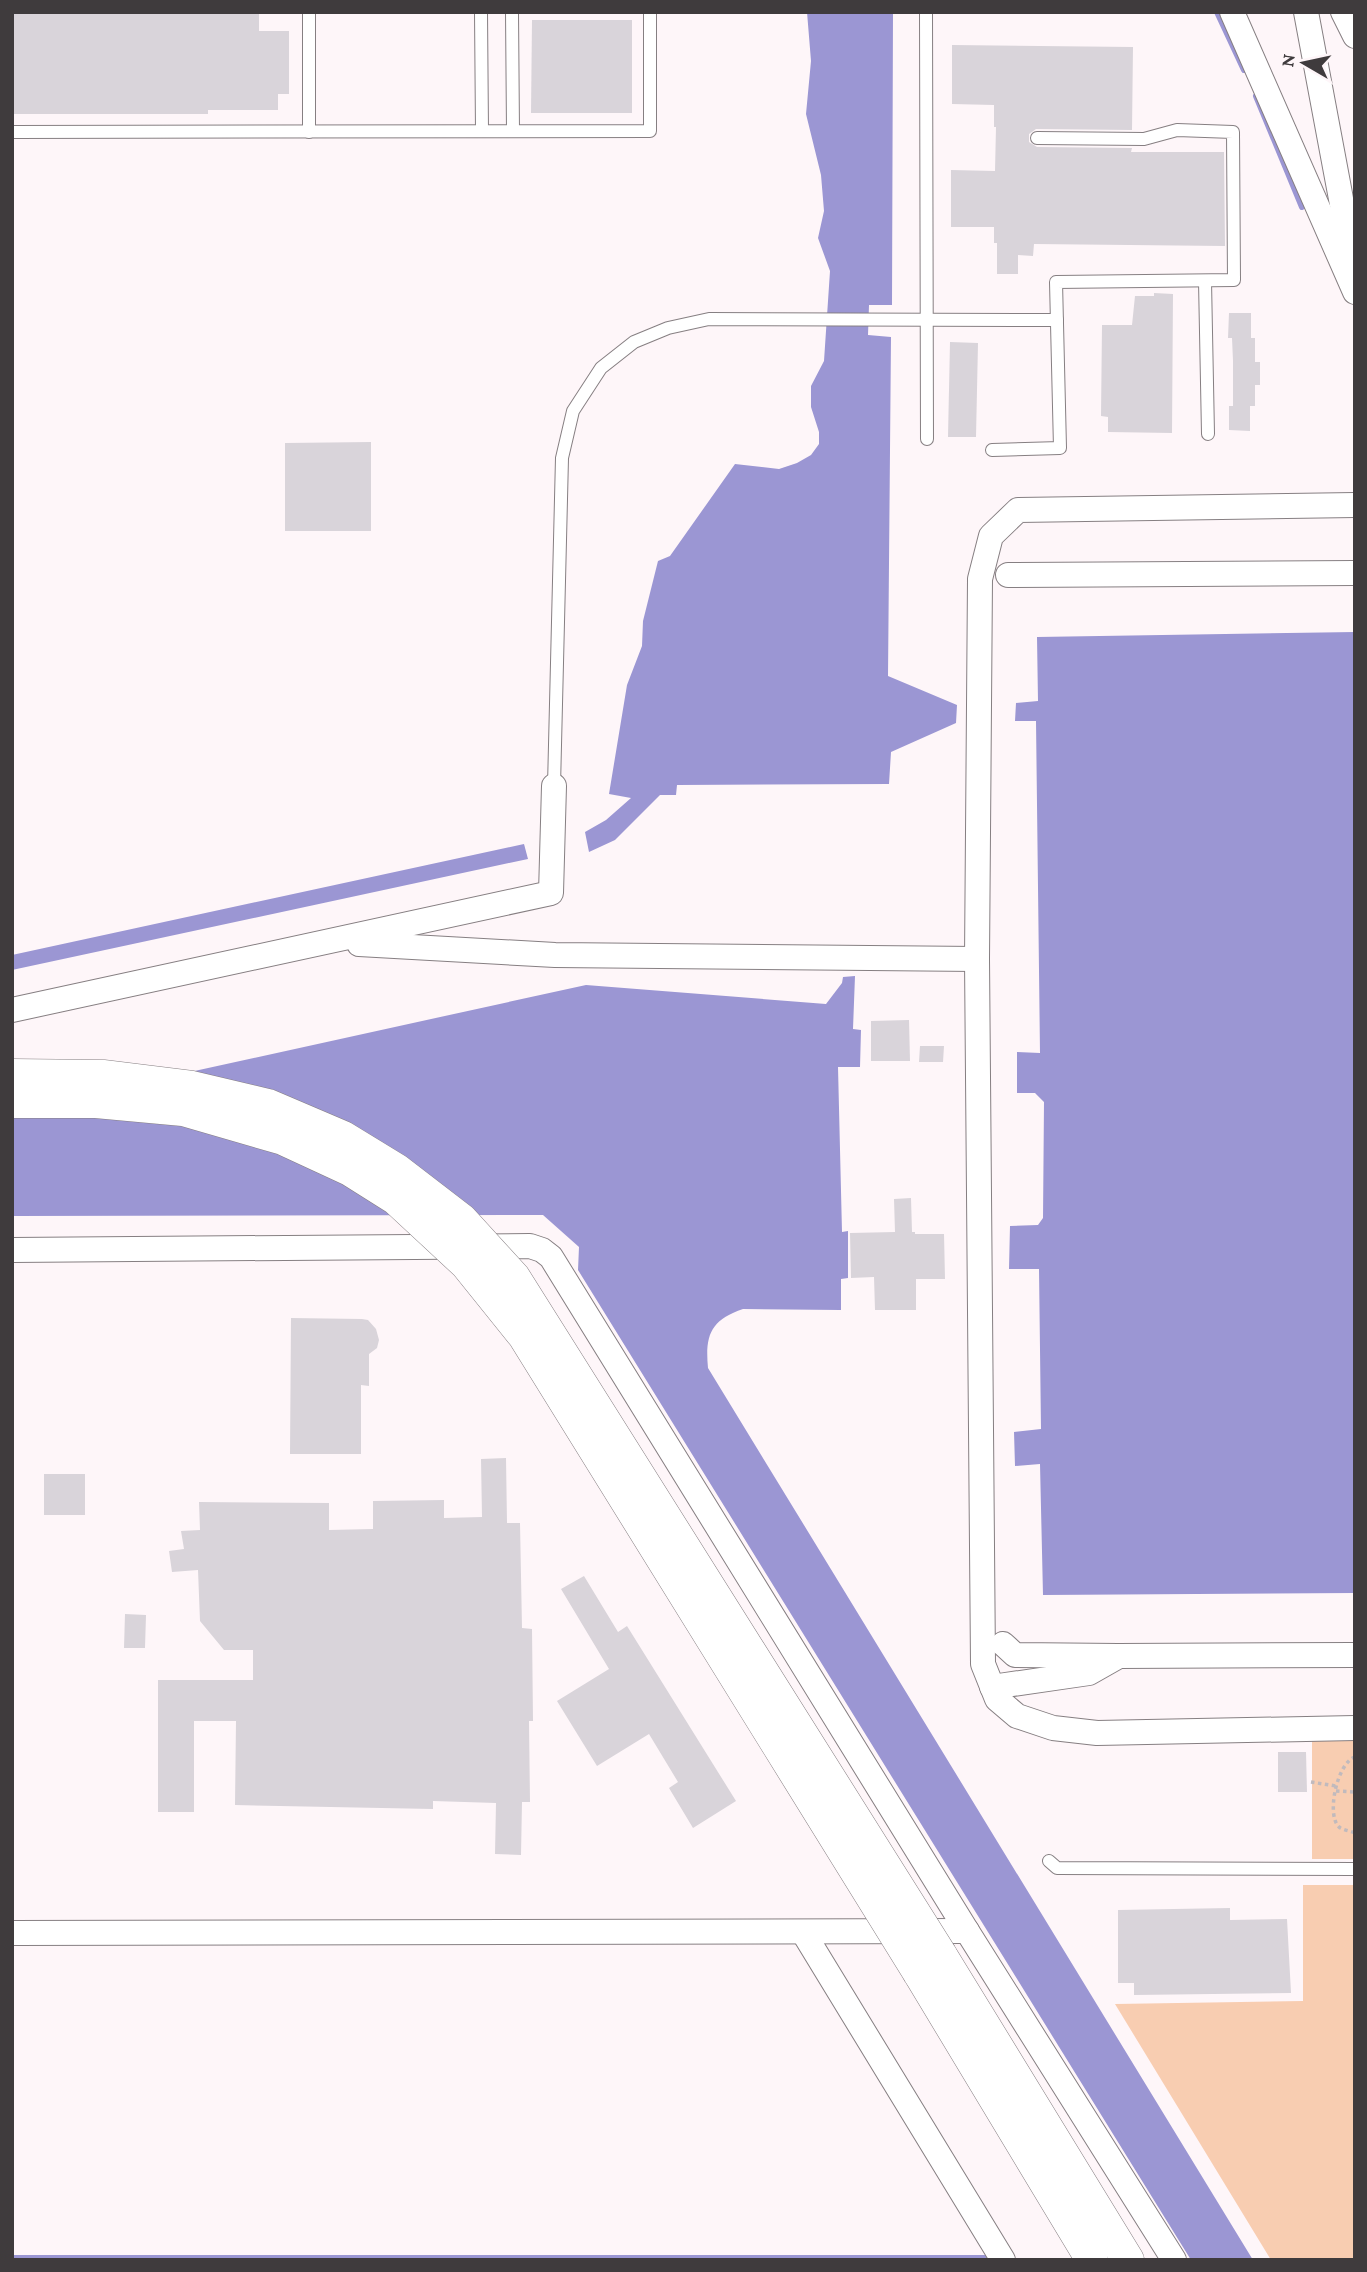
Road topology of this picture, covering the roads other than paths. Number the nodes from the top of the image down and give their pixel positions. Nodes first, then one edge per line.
1 (309, 12) edge
2 (481, 12) edge
3 (512, 12) edge
4 (650, 12) edge
5 (926, 12) edge
6 (1231, 12) edge
7 (1306, 12) edge
8 (1343, 12) edge
9 (1355, 36) edge
10 (482, 131) junction
11 (513, 131) junction
12 (12, 132) edge
13 (309, 132) junction
14 (1037, 138) dead end
15 (1355, 275) edge
16 (1205, 281) junction
17 (1355, 292) edge
18 (1057, 320) junction
19 (926, 321) junction
20 (1208, 434) dead end
21 (927, 439) dead end
22 (992, 450) dead end
23 (1355, 505) edge
24 (1355, 573) edge
25 (1008, 575) dead end
26 (554, 786) joint
27 (327, 942) junction
28 (977, 959) junction
29 (12, 1010) edge
30 (12, 1075) edge
31 (12, 1102) edge
32 (12, 1250) edge
33 (1003, 1644) dead end
34 (1355, 1655) edge
35 (1119, 1656) junction
36 (992, 1687) junction
37 (1355, 1728) edge
38 (1049, 1861) dead end
39 (1355, 1869) edge
40 (967, 1931) junction
41 (803, 1932) junction
42 (12, 1933) edge
43 (930, 1964) junction
44 (1003, 2260) edge
45 (1092, 2260) edge
46 (1128, 2260) edge
47 (1174, 2260) edge

1 - 13 lane
2 - 10 lane
3 - 11 lane
4 - 11 lane
5 - 19 lane
6 - 17 street
7 - 15 street
8 - 9 street
10 - 11 lane
10 - 13 lane
12 - 13 lane
14 - 16 lane
16 - 18 lane
16 - 20 lane
18 - 19 lane
18 - 22 lane
19 - 21 lane
19 - 26 lane
23 - 28 street
24 - 25 street
26 - 27 street
27 - 28 street
27 - 29 street
28 - 36 street
30 - 43 street, bridge
31 - 43 street, bridge
32 - 40 street
33 - 35 street
34 - 35 street
35 - 36 street
36 - 37 street
38 - 39 lane
40 - 41 street
40 - 47 street
41 - 42 street
41 - 44 street
43 - 45 street
43 - 46 street

